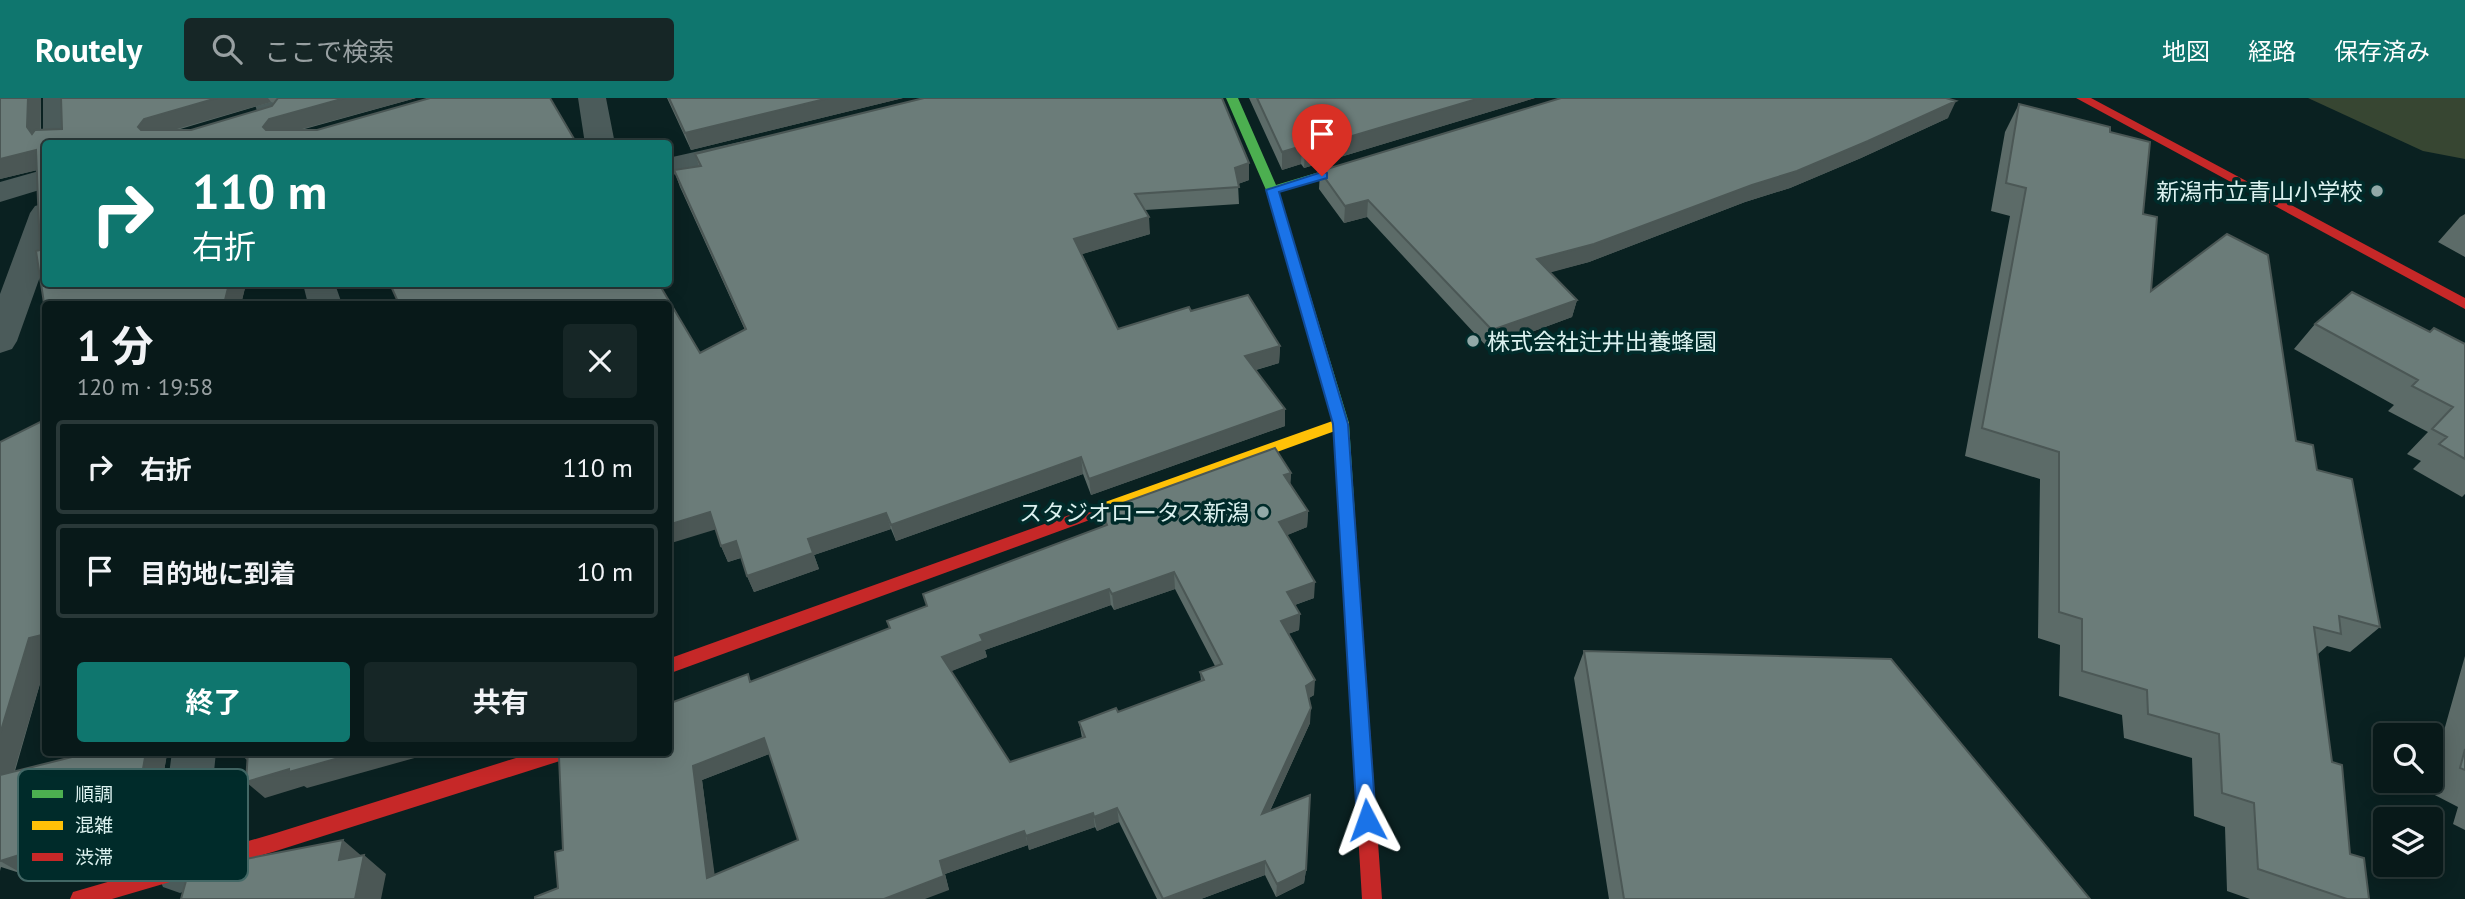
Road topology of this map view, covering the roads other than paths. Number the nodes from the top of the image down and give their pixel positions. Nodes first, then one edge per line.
1 (57, 98) edge
2 (592, 98) edge
3 (1232, 98) edge
4 (2082, 98) edge
5 (261, 111) edge
6 (58, 140) edge
7 (291, 140) edge
8 (599, 140) edge
9 (775, 142) edge
10 (1391, 155) edge
11 (672, 166) edge
12 (42, 179) edge
13 (1272, 190) junction
14 (0, 192) edge
15 (42, 223) edge
16 (2465, 304) edge
17 (0, 341) edge
18 (1341, 424) junction
19 (672, 666) edge
20 (550, 756) edge
21 (248, 849) edge
22 (142, 881) edge
23 (80, 899) edge
24 (1372, 899) edge

1 - 6 street
2 - 8 street
3 - 13 street
4 - 16 street
5 - 7 street
9 - 11 street
10 - 13 street
12 - 14 street
13 - 18 street
15 - 17 street
18 - 19 street
18 - 24 street
20 - 21 street
22 - 23 street

